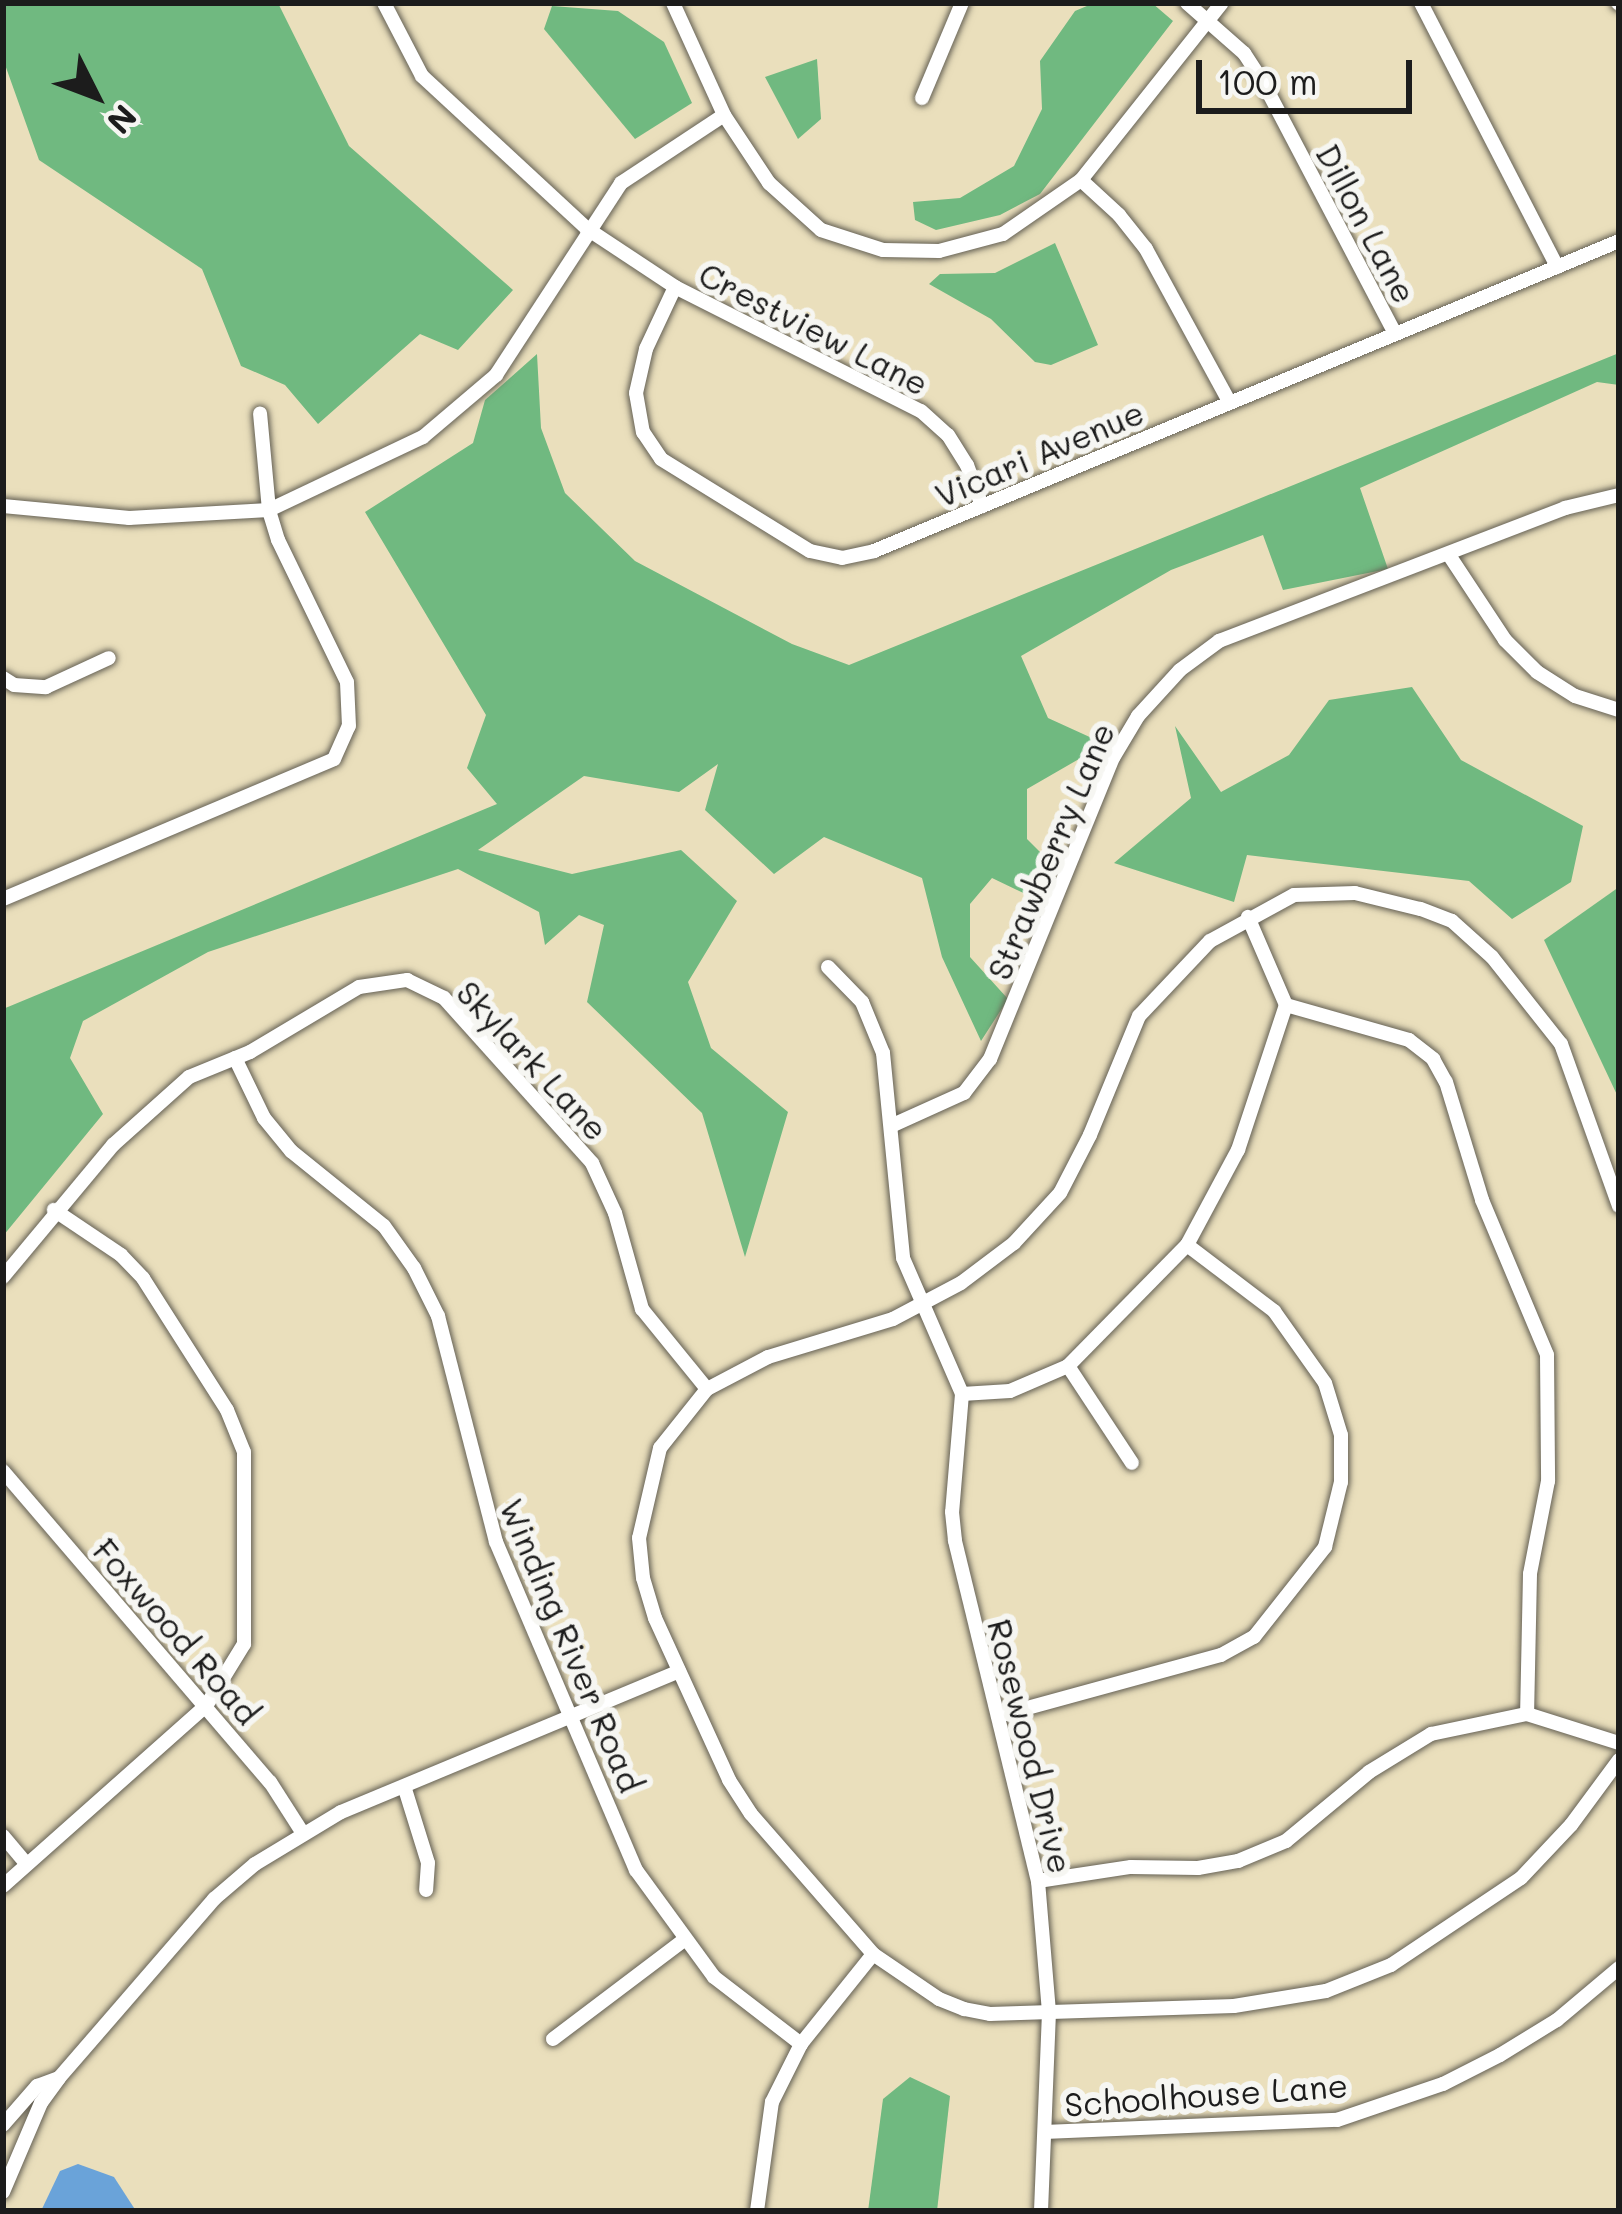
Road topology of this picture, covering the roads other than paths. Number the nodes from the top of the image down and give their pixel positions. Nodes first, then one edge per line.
1 (384, 3) edge
2 (673, 3) edge
3 (962, 3) edge
4 (1187, 3) edge
5 (1222, 3) edge
6 (1421, 3) edge
7 (1210, 21) junction
8 (922, 98) dead end
9 (724, 115) junction
10 (1081, 180) junction
11 (586, 228) junction
12 (1619, 241) edge
13 (1557, 267) junction
14 (675, 287) junction
15 (1395, 334) junction
16 (1230, 403) junction
17 (260, 412) dead end
18 (1619, 495) edge
19 (3, 506) edge
20 (982, 506) junction
21 (269, 510) junction
22 (1449, 555) junction
23 (109, 658) dead end
24 (3, 678) edge
25 (1619, 710) edge
26 (3, 899) edge
27 (1248, 917) junction
28 (828, 967) dead end
29 (1286, 1005) junction
30 (235, 1058) junction
31 (893, 1125) junction
32 (1619, 1206) edge
33 (54, 1210) junction
34 (1187, 1246) junction
35 (3, 1277) edge
36 (923, 1304) junction
37 (1068, 1366) junction
38 (707, 1389) junction
39 (962, 1394) junction
40 (1132, 1463) dead end
41 (3, 1471) edge
42 (679, 1671) junction
43 (206, 1706) junction
44 (573, 1714) junction
45 (1526, 1714) junction
46 (998, 1716) junction
47 (1619, 1743) edge
48 (1619, 1760) edge
49 (405, 1789) junction
50 (302, 1832) junction
51 (3, 1836) edge
52 (26, 1863) junction
53 (1038, 1881) junction
54 (3, 1886) edge
55 (426, 1890) dead end
56 (684, 1940) junction
57 (873, 1954) junction
58 (1619, 1968) edge
59 (1049, 2012) junction
60 (553, 2039) dead end
61 (801, 2044) junction
62 (59, 2078) junction
63 (3, 2126) edge
64 (1045, 2132) junction
65 (3, 2192) edge
66 (757, 2211) edge
67 (1041, 2211) edge

1 - 11 street, Crestview Lane
2 - 9 street
3 - 8 street
4 - 7 street, Dillon Lane
5 - 7 street
6 - 13 street
7 - 10 street
7 - 15 street, Dillon Lane
9 - 10 street
9 - 11 street
10 - 16 street
11 - 14 street, Crestview Lane
11 - 21 street
12 - 13 street, Vicari Avenue
13 - 15 street, Vicari Avenue
14 - 20 street, Crestview Lane
14 - 20 street, Vicari Avenue
15 - 16 street, Vicari Avenue
16 - 20 street, Vicari Avenue
17 - 21 street
18 - 22 street, Strawberry Lane
19 - 21 street
21 - 26 street
22 - 25 street
22 - 31 street, Strawberry Lane
23 - 24 street
27 - 29 street
27 - 32 street
27 - 36 street
28 - 31 street, Rosewood Drive
29 - 34 street
29 - 45 street
30 - 33 street, Skylark Lane
30 - 38 street, Skylark Lane
30 - 44 street, Winding River Road
31 - 36 street, Rosewood Drive
33 - 35 street, Skylark Lane
33 - 43 street
34 - 37 street
34 - 46 street
36 - 38 street
36 - 39 street, Rosewood Drive
37 - 39 street
37 - 40 street
38 - 42 street
39 - 46 street, Rosewood Drive
41 - 43 street, Foxwood Road
42 - 44 street
42 - 57 street
43 - 50 street, Foxwood Road
43 - 52 street
44 - 49 street
44 - 56 street, Winding River Road
45 - 47 street
45 - 53 street
46 - 53 street, Rosewood Drive
48 - 59 street
49 - 50 street
49 - 55 street
50 - 62 street
51 - 52 street
52 - 54 street
53 - 59 street, Rosewood Drive
56 - 60 street
56 - 61 street, Winding River Road
57 - 59 street
57 - 61 street
58 - 64 street, Schoolhouse Lane
59 - 64 street, Rosewood Drive
61 - 66 street
62 - 63 street
62 - 65 street
64 - 67 street, Rosewood Drive

